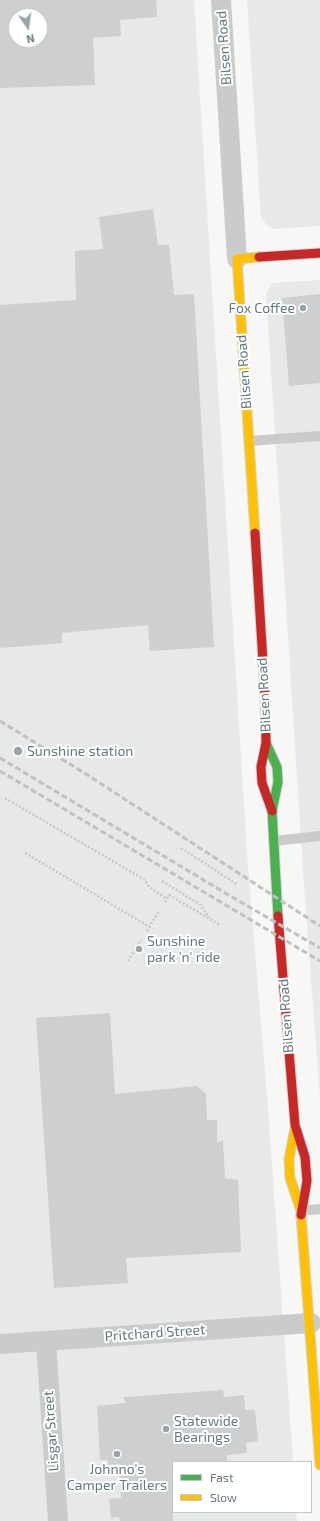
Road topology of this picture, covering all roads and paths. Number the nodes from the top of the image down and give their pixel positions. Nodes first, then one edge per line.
1 (221, 0) edge
2 (320, 253) edge
3 (237, 258) junction
4 (320, 436) edge
5 (249, 441) junction
6 (266, 743) junction
7 (5, 798) dead end
8 (272, 810) junction
9 (320, 836) edge
10 (274, 841) junction
11 (181, 848) dead end
12 (25, 853) dead end
13 (162, 881) dead end
14 (238, 885) dead end
15 (167, 898) junction
16 (165, 902) dead end
17 (159, 912) dead end
18 (211, 920) junction
19 (220, 925) dead end
20 (150, 927) junction
21 (147, 931) dead end
22 (141, 940) dead end
23 (128, 961) dead end
24 (295, 1125) junction
25 (320, 1209) edge
26 (301, 1210) junction
27 (310, 1323) junction
28 (46, 1340) junction
29 (0, 1344) edge
30 (320, 1465) edge
31 (58, 1521) edge

1 - 3 street, Bilsen Road
2 - 3 street
3 - 5 street, Bilsen Road
4 - 5 lane
5 - 6 street, Bilsen Road
6 - 8 street, Bilsen Road
6 - 8 street, Bilsen Road
7 - 15 path
8 - 10 street, Bilsen Road
9 - 10 lane
10 - 24 street, Bilsen Road
11 - 14 path
12 - 20 path
13 - 18 path
15 - 16 path
15 - 18 path
17 - 20 path
18 - 19 path
20 - 21 path
22 - 23 path
24 - 26 street, Bilsen Road
24 - 26 street, Bilsen Road
25 - 26 lane
26 - 27 street, Bilsen Road
27 - 28 street, Pritchard Street
27 - 30 street, Bilsen Road
28 - 29 street, Pritchard Street
28 - 31 street, Lisgar Street

